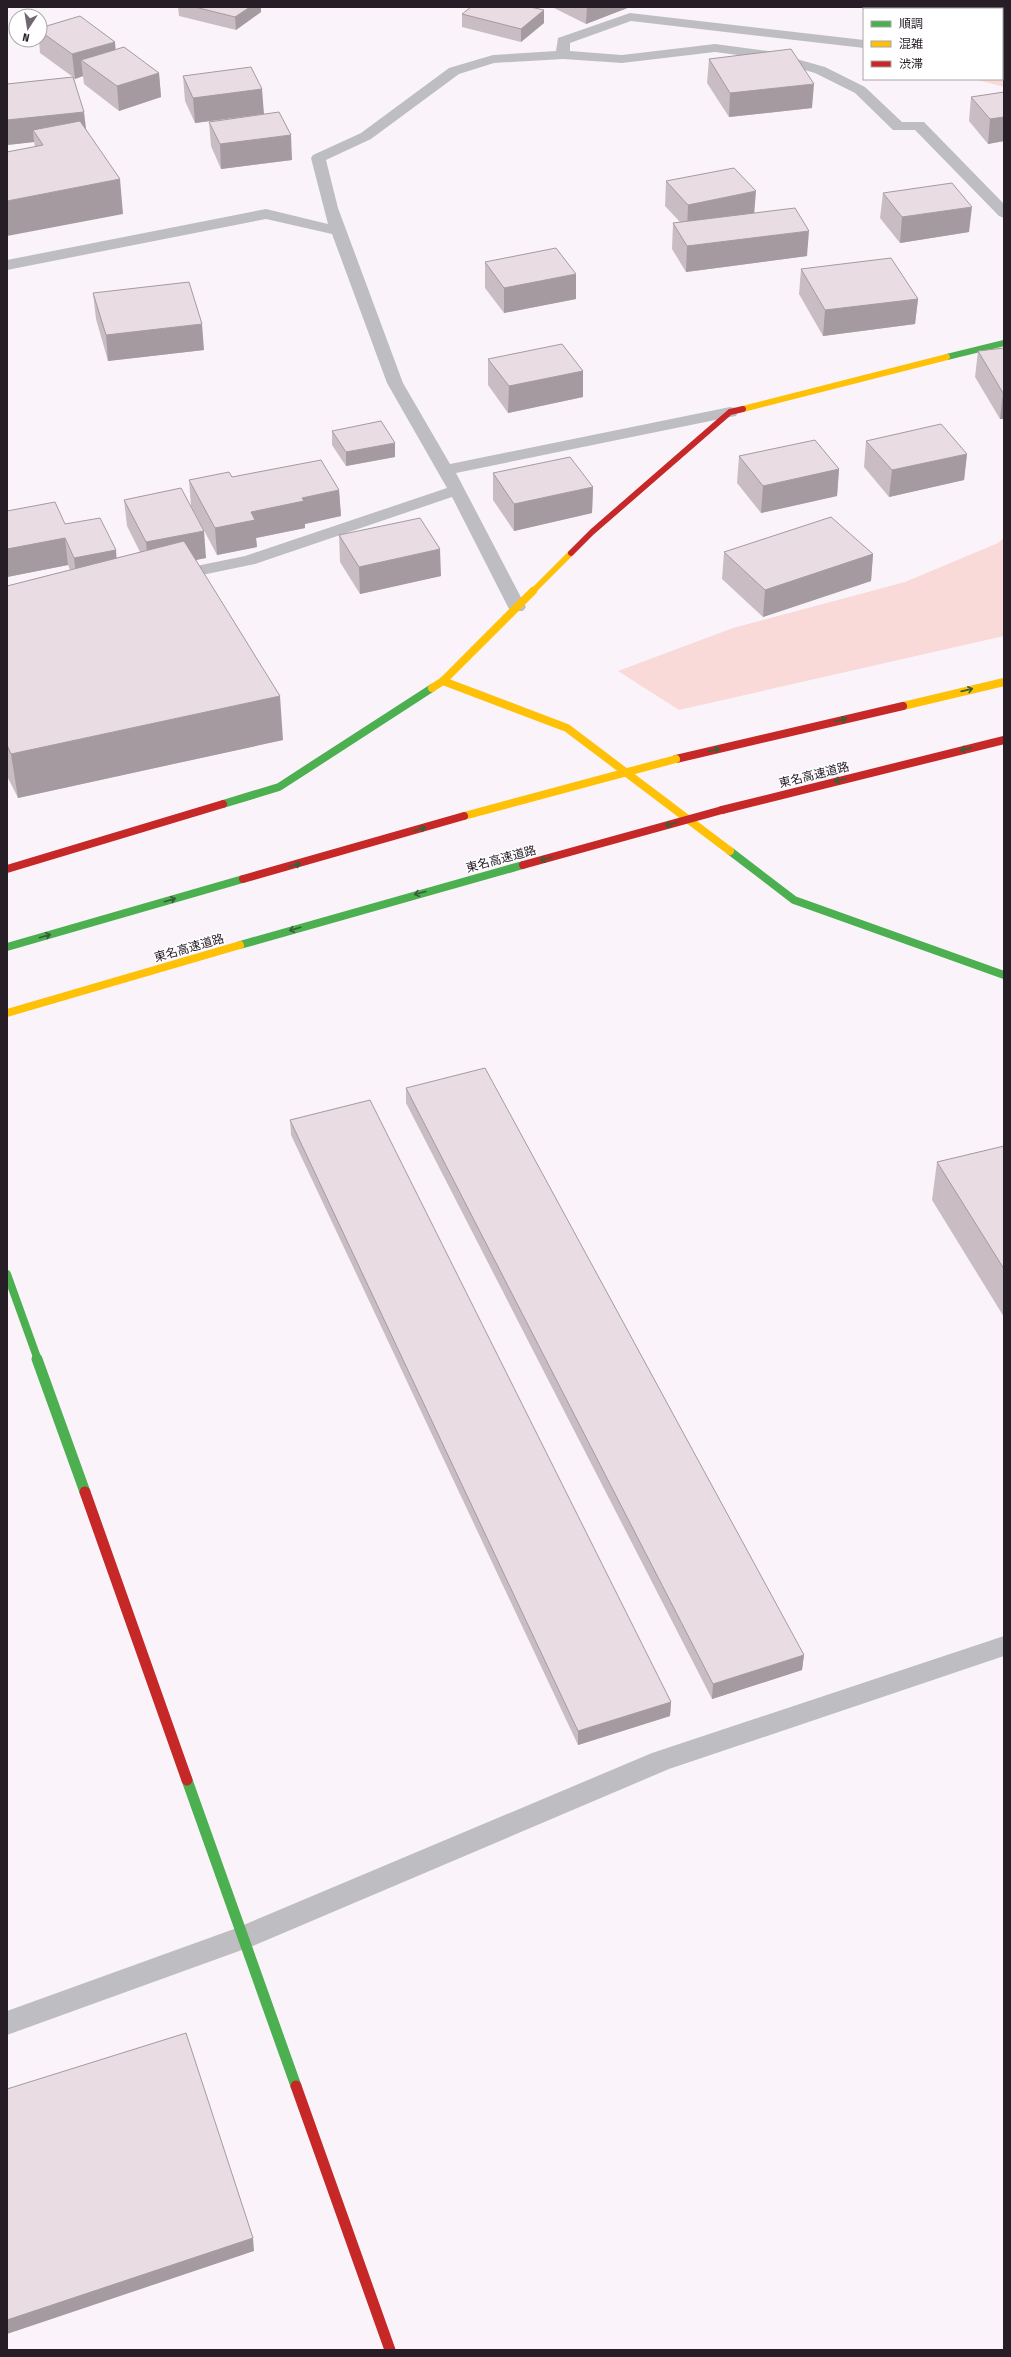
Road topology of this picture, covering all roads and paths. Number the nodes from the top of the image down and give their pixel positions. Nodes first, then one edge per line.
1 (863, 44) edge
2 (563, 55) junction
3 (1004, 213) edge
4 (339, 231) junction
5 (7, 264) edge
6 (1004, 343) edge
7 (730, 412) junction
8 (446, 470) junction
9 (457, 490) junction
10 (155, 580) edge
11 (517, 607) junction
12 (443, 681) junction
13 (1004, 682) edge
14 (1004, 740) edge
15 (7, 869) edge
16 (7, 947) edge
17 (1004, 975) edge
18 (7, 1013) edge
19 (7, 1274) edge
20 (1004, 1646) edge
21 (243, 1938) junction
22 (7, 2023) edge
23 (390, 2350) edge

1 - 2 street
2 - 3 street
2 - 4 street
4 - 5 street
4 - 8 street
6 - 7 main road
7 - 8 street
7 - 11 main road
8 - 9 street
9 - 10 street
9 - 11 street
11 - 12 main road
12 - 15 main road
12 - 17 main road
16 -> 13 main road, bridge
14 -> 18 main road, 東名高速道路, bridge
19 - 21 main road
20 - 21 street
21 - 22 street
21 - 23 main road

